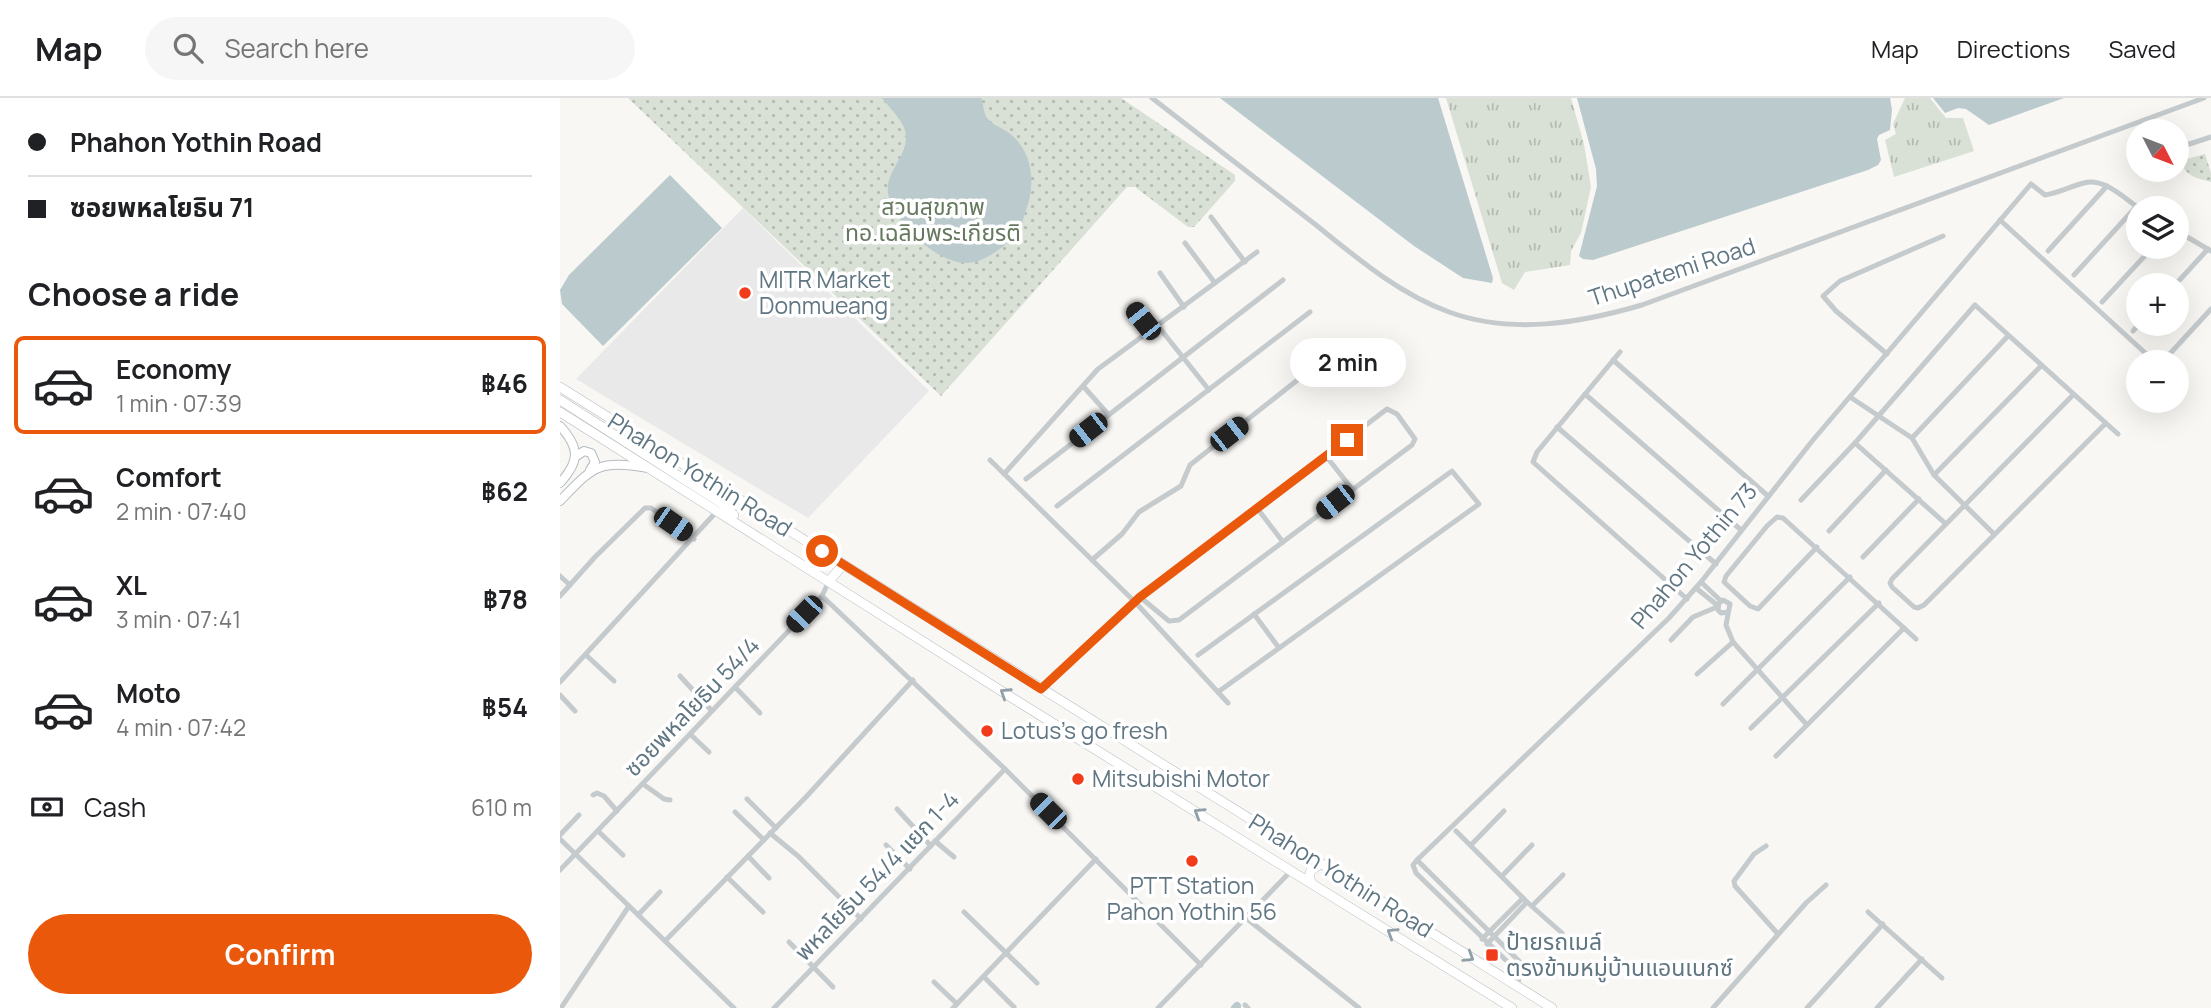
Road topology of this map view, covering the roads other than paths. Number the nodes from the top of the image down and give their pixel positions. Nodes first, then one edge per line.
1 (1152, 98) edge
2 (2204, 98) edge
3 (2211, 137) edge
4 (2189, 144) edge
5 (2107, 186) junction
6 (2126, 199) edge
7 (1211, 218) dead end
8 (2000, 220) junction
9 (2126, 220) edge
10 (1943, 236) dead end
11 (2189, 238) edge
12 (1185, 243) dead end
13 (2210, 250) edge
14 (2048, 251) dead end
15 (1257, 253) dead end
16 (2142, 259) edge
17 (1245, 262) junction
18 (1160, 273) dead end
19 (2187, 273) edge
20 (2074, 275) dead end
21 (1283, 280) dead end
22 (1215, 283) junction
23 (2102, 302) dead end
24 (1131, 306) dead end
25 (1184, 307) junction
26 (2211, 309) edge
27 (1310, 312) dead end
28 (1158, 326) junction
29 (1144, 335) junction
30 (2008, 336) junction
31 (2142, 350) edge
32 (2173, 350) edge
33 (1620, 352) dead end
34 (1887, 354) junction
35 (1329, 355) dead end
36 (1183, 357) junction
37 (1613, 360) junction
38 (2041, 366) junction
39 (1083, 386) junction
40 (560, 387) edge
41 (1209, 390) junction
42 (1585, 394) junction
43 (2073, 395) junction
44 (1850, 397) junction
45 (560, 400) edge
46 (560, 412) edge
47 (1108, 414) junction
48 (1877, 417) junction
49 (2105, 424) junction
50 (560, 426) edge
51 (1557, 427) junction
52 (2118, 434) dead end
53 (1912, 438) junction
54 (1855, 443) junction
55 (1326, 456) junction
56 (575, 457) junction
57 (990, 460) dead end
58 (651, 469) junction
59 (590, 470) junction
60 (1886, 470) junction
61 (1004, 474) junction
62 (1934, 475) junction
63 (1026, 479) dead end
64 (560, 483) edge
65 (1352, 489) junction
66 (1768, 496) junction
67 (1919, 499) junction
68 (1801, 500) dead end
69 (560, 501) edge
70 (1966, 505) junction
71 (1057, 506) dead end
72 (1257, 508) junction
73 (719, 510) junction
74 (1946, 524) junction
75 (748, 529) junction
76 (1741, 530) junction
77 (1829, 531) dead end
78 (1994, 534) junction
79 (694, 539) junction
80 (1283, 542) junction
81 (1817, 547) junction
82 (1863, 557) dead end
83 (1092, 560) junction
84 (1716, 564) junction
85 (843, 565) junction
86 (560, 576) edge
87 (1850, 577) junction
88 (829, 581) junction
89 (570, 585) junction
90 (1699, 585) junction
91 (1735, 593) junction
92 (560, 596) edge
93 (821, 596) junction
94 (1138, 599) junction
95 (1687, 599) junction
96 (1879, 603) junction
97 (1719, 604) junction
98 (1730, 604) junction
99 (1728, 612) junction
100 (1254, 614) junction
101 (1904, 628) junction
102 (1916, 639) dead end
103 (1671, 640) dead end
104 (1733, 642) junction
105 (1279, 648) junction
106 (586, 655) junction
107 (1198, 655) dead end
108 (1758, 670) junction
109 (1697, 674) dead end
110 (680, 676) dead end
111 (913, 680) junction
112 (614, 681) dead end
113 (560, 682) edge
114 (735, 687) junction
115 (1041, 689) junction
116 (1218, 692) junction
117 (560, 695) edge
118 (1781, 698) junction
119 (1228, 703) dead end
120 (1723, 704) dead end
121 (575, 711) dead end
122 (712, 711) junction
123 (760, 713) dead end
124 (1807, 725) junction
125 (1751, 728) dead end
126 (690, 734) junction
127 (709, 752) dead end
128 (1776, 756) dead end
129 (1005, 769) junction
130 (643, 784) junction
131 (593, 795) dead end
132 (747, 799) dead end
133 (670, 800) dead end
134 (897, 809) dead end
135 (617, 811) junction
136 (1504, 811) dead end
137 (735, 812) dead end
138 (579, 815) dead end
139 (776, 828) junction
140 (598, 831) junction
141 (1456, 831) dead end
142 (770, 834) junction
143 (560, 837) edge
144 (764, 840) junction
145 (933, 844) junction
146 (886, 845) dead end
147 (1471, 845) junction
148 (1532, 845) dead end
149 (1766, 846) dead end
150 (576, 854) junction
151 (623, 855) dead end
152 (748, 856) junction
153 (954, 857) dead end
154 (1096, 859) junction
155 (1417, 860) junction
156 (1321, 863) junction
157 (910, 869) junction
158 (560, 870) edge
159 (1291, 871) junction
160 (1563, 875) dead end
161 (1502, 876) junction
162 (727, 877) junction
163 (769, 878) dead end
164 (1312, 884) junction
165 (1826, 885) dead end
166 (660, 892) dead end
167 (1527, 902) junction
168 (629, 906) junction
169 (763, 912) dead end
170 (964, 912) dead end
171 (1868, 912) dead end
172 (638, 915) junction
173 (1246, 918) junction
174 (861, 919) junction
175 (1883, 924) junction
176 (1492, 933) junction
177 (1562, 933) dead end
178 (1778, 934) junction
179 (665, 941) junction
180 (1484, 941) junction
181 (789, 942) dead end
182 (1006, 952) junction
183 (1922, 959) junction
184 (1201, 965) junction
185 (813, 968) junction
186 (1519, 974) junction
187 (984, 977) junction
188 (1942, 978) dead end
189 (934, 982) dead end
190 (1037, 983) dead end
191 (833, 987) dead end
192 (1518, 987) junction
193 (728, 1001) junction
194 (955, 1006) edge
195 (1014, 1007) edge
196 (1161, 1007) edge
197 (561, 1008) edge
198 (723, 1008) edge
199 (734, 1008) edge
200 (774, 1008) edge
201 (1359, 1008) edge
202 (1512, 1008) edge
203 (1552, 1008) edge
204 (1713, 1008) edge
205 (1807, 1008) edge
206 (1877, 1008) edge

1 - 2 street, Thupatemi Road
3 - 4 street
5 - 6 street
5 - 8 street, Phahon Yothin 73
5 - 14 street
7 - 17 street
8 - 31 street
8 - 34 street, Phahon Yothin 73
9 - 20 street
10 - 34 street
11 - 13 street
12 - 22 street
13 - 19 street
15 - 17 street
16 - 23 street
17 - 22 street
18 - 25 street
21 - 36 street
22 - 25 street
24 - 29 street
25 - 28 street
26 - 32 street
27 - 41 street
28 - 29 street
28 - 36 street
29 - 39 street
30 - 38 street
30 - 48 street
30 - 53 street
33 - 37 street
34 - 44 street, Phahon Yothin 73
35 - 83 street
36 - 41 street
36 - 47 street
37 - 42 street
37 - 66 street
38 - 43 street
38 - 62 street
39 - 47 street
39 - 61 street
40 - 85 main road, Phahon Yothin Road
41 - 71 street
42 - 51 street
42 - 76 street
43 - 49 street
43 - 70 street
44 - 48 street
44 - 66 street, Phahon Yothin 73
45 - 75 main road
46 - 58 main road, Phahon Yothin Road
47 - 63 street
48 - 53 street
48 - 54 street
49 - 52 street
49 - 78 street
50 - 56 main road
51 - 84 street
51 - 95 street
53 - 62 street
54 - 60 street
54 - 68 street
55 - 65 street
55 - 65 street
55 - 72 street
56 - 59 main road
56 - 64 main road
57 - 61 street
58 - 59 main road
58 - 73 main road, Phahon Yothin Road
59 - 69 main road
60 - 67 street
60 - 77 street
61 - 83 street
62 - 70 street
65 - 80 street
66 - 76 street, Phahon Yothin 73
67 - 74 street
67 - 82 street
70 - 74 street
70 - 78 street
72 - 80 street
72 - 94 street
73 - 75 main road, Phahon Yothin Road
73 - 79 street
74 - 78 street
75 - 88 main road, Phahon Yothin Road
76 - 84 street, Phahon Yothin 73
79 - 89 street
79 - 106 street
80 - 94 street
81 - 87 street
81 - 91 street
81 - 91 street
83 - 94 street
84 - 90 street, Phahon Yothin 73
85 - 88 main road
85 - 115 main road, Phahon Yothin Road
86 - 89 street
87 - 96 street
87 - 108 street
88 - 93 street, ซอยพหลโยธิน 54/4
159 -> 88 main road, Phahon Yothin Road
89 - 92 street
90 - 95 street, Phahon Yothin 73
90 - 97 street
91 - 98 street
93 - 111 street
93 - 114 street, ซอยพหลโยธิน 54/4
94 - 115 street
94 - 116 street
95 - 155 street, Phahon Yothin 73
96 - 101 street
96 - 118 street
97 - 98 street
97 - 99 street
97 - 103 street
98 - 99 street
99 - 104 street
100 - 105 street
100 - 105 street
100 - 107 street
101 - 102 street
101 - 124 street
104 - 108 street
104 - 109 street
105 - 116 street
106 - 112 street
106 - 113 street
108 - 118 street
108 - 120 street
110 - 122 street
111 - 129 street
111 - 139 street
114 - 122 street, ซอยพหลโยธิน 54/4
114 - 123 street
115 - 156 main road, Phahon Yothin Road
116 - 119 street
117 - 121 street
118 - 124 street
118 - 125 street
122 - 126 street, ซอยพหลโยธิน 54/4
124 - 128 street
126 - 127 street
126 - 130 street, ซอยพหลโยธิน 54/4
129 - 145 street, พหลโยธิน 54/4 แยก 1-4
129 - 154 street
130 - 133 street
130 - 135 street, ซอยพหลโยธิน 54/4
131 - 135 street
132 - 139 street
134 - 145 street
135 - 140 street, ซอยพหลโยธิน 54/4
136 - 147 street
137 - 144 street
138 - 143 street
139 - 142 street
140 - 150 street, ซอยพหลโยธิน 54/4
140 - 151 street
141 - 147 street
142 - 144 street
142 - 174 street
143 - 150 street
144 - 152 street
145 - 153 street
145 - 157 street, พหลโยธิน 54/4 แยก 1-4
146 - 157 street
147 - 161 street
148 - 161 street
149 - 178 street
150 - 158 street, ซอยพหลโยธิน 54/4
150 - 168 street
152 - 162 street
152 - 163 street
154 - 182 street
154 - 184 street
155 - 176 street
155 - 180 street
156 - 164 main road
156 -> 192 main road, Phahon Yothin Road
157 - 174 street, พหลโยธิน 54/4 แยก 1-4
159 - 164 main road, Phahon Yothin Road
159 - 173 street
160 - 167 street
161 - 167 street
162 - 169 street
162 - 179 street
202 -> 164 main road, Phahon Yothin Road
165 - 178 street
166 - 172 street
167 - 176 street
167 - 177 street
168 - 172 street
168 - 197 street
170 - 182 street
171 - 175 street
172 - 179 street
173 - 184 street
173 - 201 street
174 - 185 street, พหลโยธิน 54/4 แยก 1-4
175 - 183 street
175 - 205 street
176 - 180 street
176 - 186 street
178 - 204 street
179 - 193 street
180 - 186 street
181 - 185 street
182 - 187 street
182 - 190 street
183 - 188 street
183 - 206 street
184 - 196 street
185 - 191 street
185 - 200 street, พหลโยธิน 54/4 แยก 1-4
186 - 192 street
187 - 194 street
187 - 195 street
189 - 194 street
192 - 203 main road, Phahon Yothin Road
193 - 198 street
193 - 199 street

